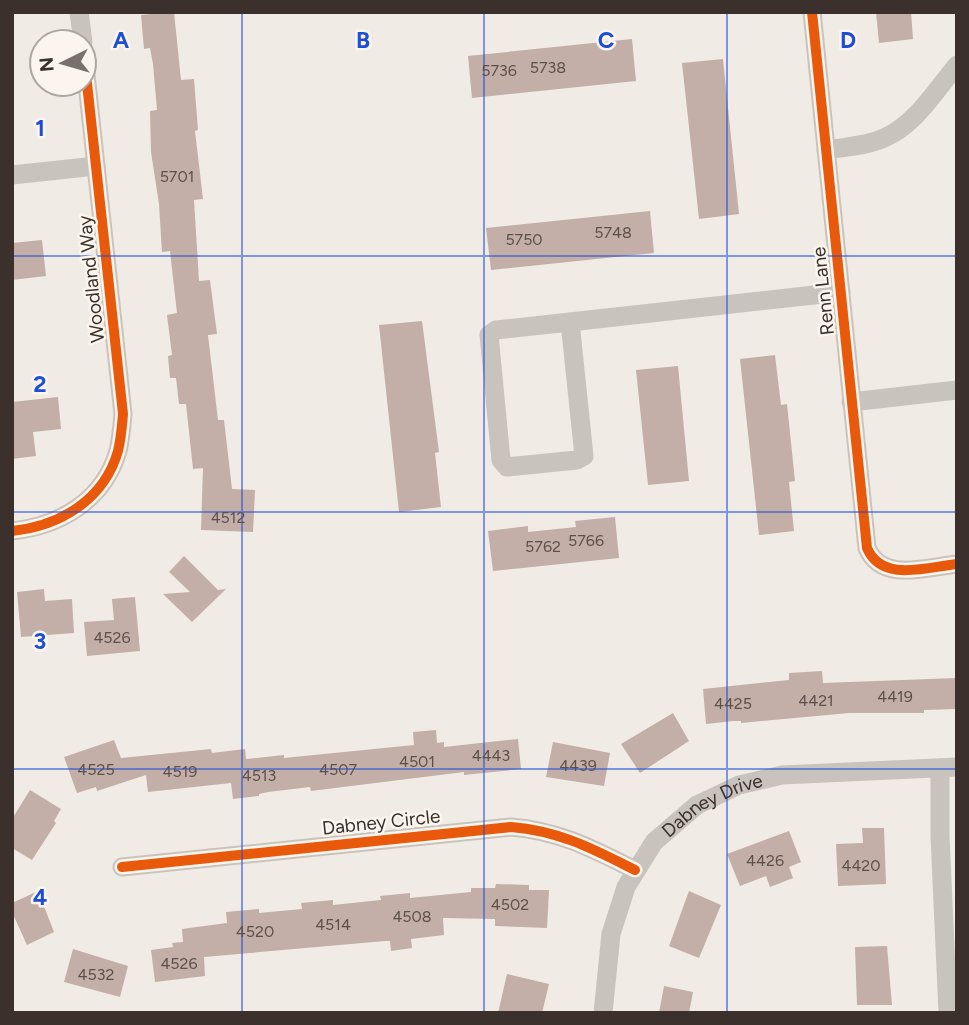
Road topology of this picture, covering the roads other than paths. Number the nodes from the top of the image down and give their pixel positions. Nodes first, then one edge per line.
1 (812, 12) edge
2 (957, 65) edge
3 (89, 98) edge
4 (825, 150) junction
5 (96, 166) junction
6 (12, 175) edge
7 (841, 292) junction
8 (570, 322) junction
9 (957, 390) edge
10 (851, 402) junction
11 (12, 531) edge
12 (957, 564) edge
13 (948, 767) edge
14 (122, 867) dead end
15 (635, 870) junction
16 (603, 1013) edge
17 (948, 1013) edge

1 - 4 street, Renn Lane
2 - 4 street
3 - 5 street, Woodland Way
4 - 7 street, Renn Lane
5 - 6 street
5 - 11 street, Woodland Way
7 - 8 street, Renn Lane
7 - 10 street, Renn Lane
8 - 8 street, Renn Lane
9 - 10 street
10 - 12 street, Renn Lane
13 - 15 street, Dabney Drive
13 - 17 street
14 - 15 street, Dabney Circle
15 - 16 street, Dabney Drive

